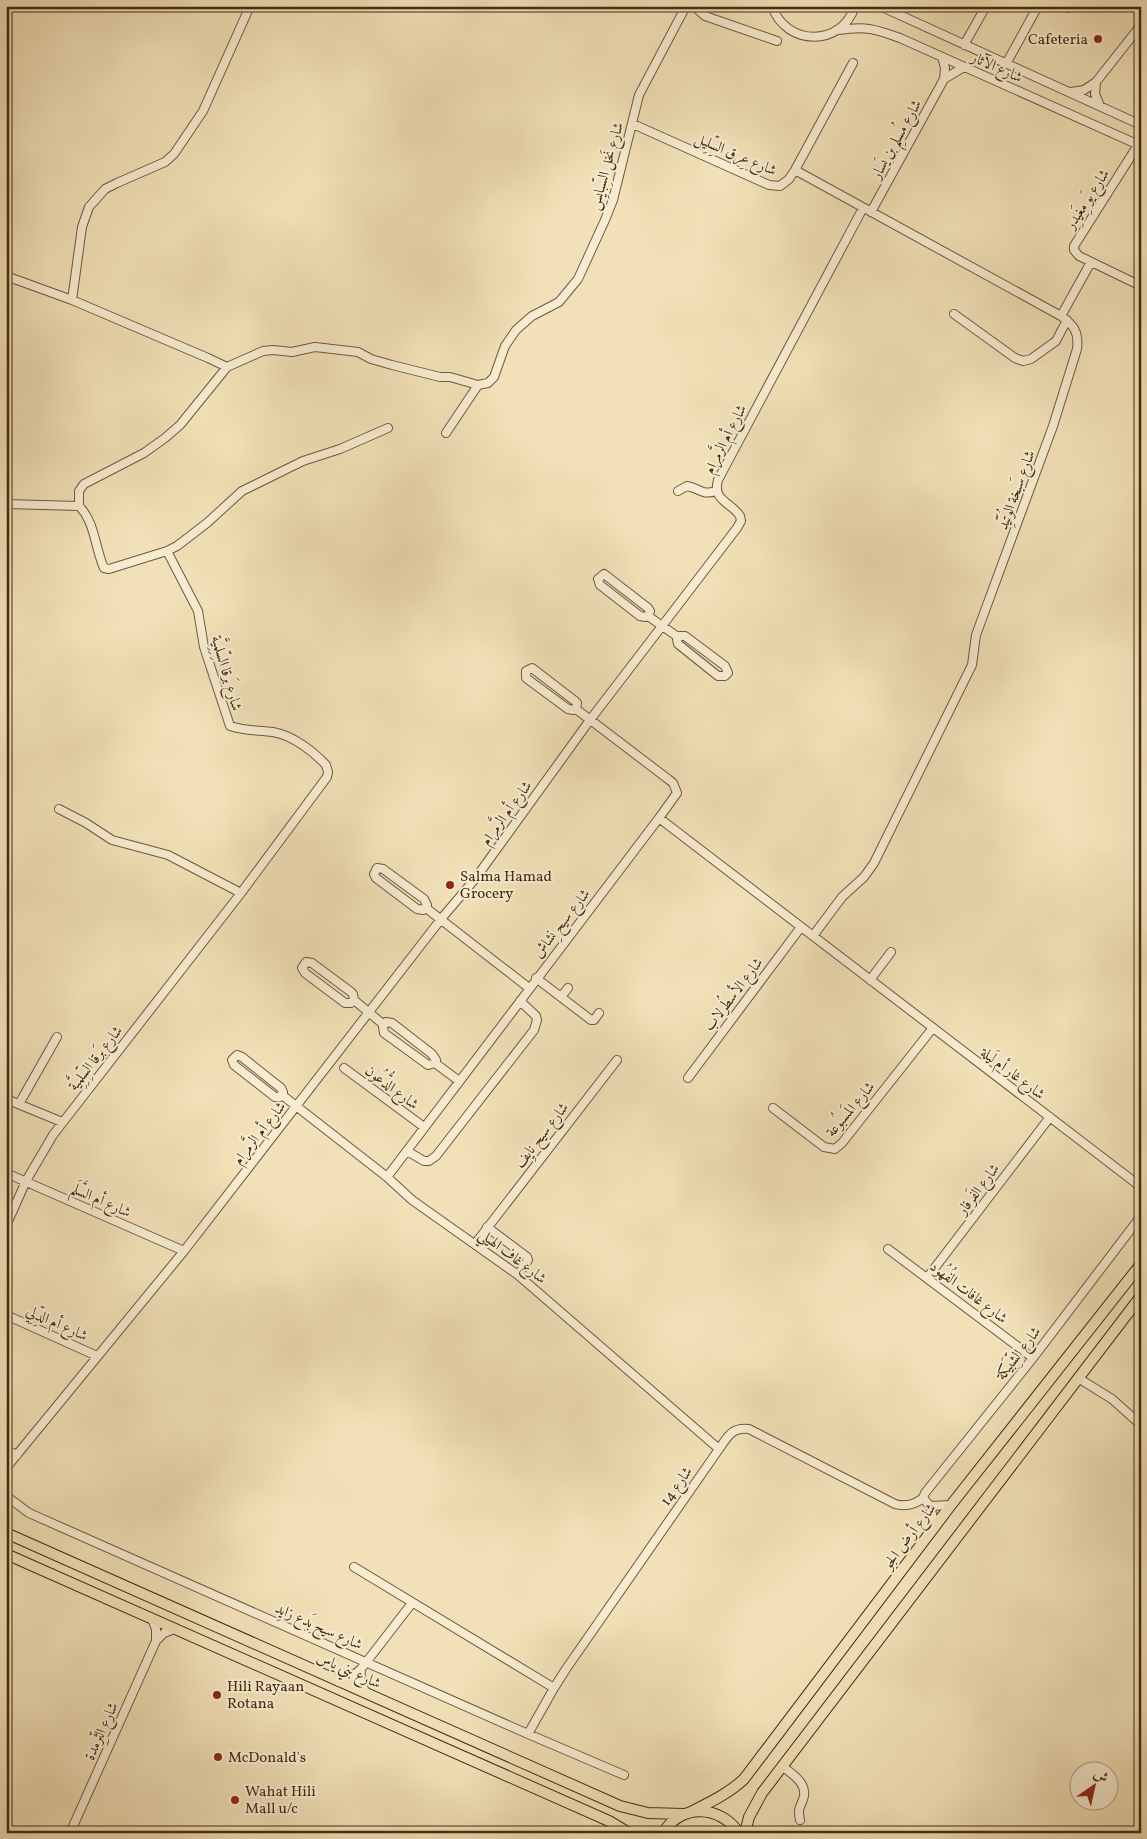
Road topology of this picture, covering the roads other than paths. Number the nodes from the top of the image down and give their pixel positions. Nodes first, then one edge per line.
1 (250, 6) edge
2 (686, 6) edge
3 (694, 6) edge
4 (772, 6) edge
5 (855, 6) edge
6 (880, 6) edge
7 (986, 6) edge
8 (1038, 6) edge
9 (1141, 26) edge
10 (839, 30) junction
11 (777, 41) dead end
12 (964, 45) junction
13 (942, 57) junction
14 (853, 63) dead end
15 (1006, 64) junction
16 (964, 67) junction
17 (944, 79) junction
18 (1096, 82) junction
19 (1071, 92) junction
20 (1100, 106) junction
21 (633, 124) junction
22 (1141, 125) edge
23 (1139, 146) edge
24 (795, 170) junction
25 (863, 208) junction
26 (871, 212) junction
27 (1091, 262) junction
28 (6, 276) edge
29 (1141, 286) edge
30 (72, 300) junction
31 (954, 314) dead end
32 (1064, 318) junction
33 (227, 367) junction
34 (478, 385) junction
35 (388, 428) dead end
36 (446, 433) dead end
37 (678, 491) dead end
38 (716, 491) junction
39 (6, 504) edge
40 (79, 506) junction
41 (167, 551) junction
42 (648, 616) junction
43 (663, 626) junction
44 (678, 637) junction
45 (576, 708) junction
46 (590, 720) junction
47 (59, 809) dead end
48 (659, 818) junction
49 (241, 893) junction
50 (426, 908) junction
51 (440, 919) junction
52 (801, 927) junction
53 (813, 936) junction
54 (891, 952) dead end
55 (536, 978) junction
56 (870, 980) junction
57 (530, 988) junction
58 (568, 988) dead end
59 (561, 997) junction
60 (354, 1000) junction
61 (520, 1001) junction
62 (369, 1012) junction
63 (599, 1013) dead end
64 (384, 1025) junction
65 (932, 1029) junction
66 (57, 1037) dead end
67 (616, 1060) dead end
68 (435, 1063) junction
69 (344, 1068) dead end
70 (688, 1078) dead end
71 (459, 1081) junction
72 (282, 1095) junction
73 (6, 1098) edge
74 (19, 1104) junction
75 (297, 1106) junction
76 (773, 1108) dead end
77 (1050, 1117) junction
78 (62, 1122) junction
79 (424, 1127) junction
80 (407, 1151) junction
81 (6, 1173) edge
82 (387, 1177) junction
83 (26, 1182) junction
84 (1141, 1187) edge
85 (1141, 1216) edge
86 (6, 1226) edge
87 (488, 1227) junction
88 (475, 1244) junction
89 (888, 1248) dead end
90 (184, 1252) junction
91 (1141, 1264) edge
92 (518, 1275) junction
93 (927, 1278) junction
94 (1141, 1296) edge
95 (6, 1315) edge
96 (97, 1356) junction
97 (1033, 1358) junction
98 (1078, 1378) junction
99 (1141, 1425) edge
100 (719, 1449) junction
101 (6, 1450) edge
102 (17, 1455) junction
103 (6, 1468) edge
104 (6, 1496) edge
105 (923, 1498) junction
106 (930, 1506) junction
107 (951, 1506) junction
108 (935, 1526) junction
109 (6, 1533) edge
110 (6, 1554) edge
111 (354, 1567) dead end
112 (412, 1603) junction
113 (152, 1619) junction
114 (174, 1629) junction
115 (156, 1641) junction
116 (364, 1665) junction
117 (339, 1682) junction
118 (554, 1688) junction
119 (368, 1695) junction
120 (528, 1734) junction
121 (783, 1767) junction
122 (624, 1775) dead end
123 (687, 1813) junction
124 (800, 1820) dead end
125 (70, 1833) edge
126 (628, 1833) edge
127 (663, 1833) edge
128 (739, 1833) edge
129 (745, 1833) edge

1 - 30 street
2 - 21 street, شارع نَخل السِّبايِس
3 - 11 street
4 - 10 street, شارع الآثار
5 - 10 street
6 - 12 street, شارع الآثار
7 - 12 street
8 - 15 street
9 - 18 street
10 - 13 street, شارع الآثار
12 - 15 street, شارع الآثار
13 - 16 street, شارع الآثار
13 - 17 street
14 - 24 street, شارع عِرق السِّلِيل
15 - 19 street, شارع الآثار
16 - 17 street
16 - 23 street, شارع الآثار
17 - 26 street, شارع مُسلِم بن يَسار
18 - 19 street
18 - 20 street
19 - 20 street, شارع الآثار
20 - 22 street, شارع الآثار
21 - 24 street, شارع عِرق السِّلِيل
21 - 34 street, شارع نَخل السِّبايِس
23 - 27 street, شارع يَو مِغَيدِر
24 - 25 street
25 - 26 street
25 - 38 street, شارع أم الرَّمرام
26 - 32 street
27 - 29 street, شارع يَو مِغَيدِر
27 - 32 street
28 - 30 street
30 - 33 street
31 - 32 street
32 - 53 street, شارع سَبخة الوُتَيِّد
33 - 34 street
33 - 40 street
34 - 36 street, شارع نَخل السِّبايِس
35 - 41 street
37 - 38 street
38 - 43 street, شارع أم الرَّمرام
39 - 40 street
40 - 41 street
41 - 49 street, شارع بَرقا السِّلِمِيَّة
42 - 42 street
42 - 43 street
43 - 44 street
43 - 46 street, شارع أم الرَّمرام
44 - 44 street
45 - 45 street, شارع سيح نِشاش
45 - 46 street, شارع سيح نِشاش
46 - 48 street, شارع سيح نِشاش
46 - 51 street, شارع أم الرَّمرام
47 - 49 street
48 - 52 street, شارع غار أم لَيلة
48 - 55 street, شارع سيح نِشاش
49 - 78 street, شارع بَرقا السِّلِمِيَّة
50 - 50 street
50 - 51 street
51 - 57 street
51 - 62 street, شارع أم الرَّمرام
52 - 53 street, شارع غار أم لَيلة
52 - 70 street, شارع الأسطُرلاب
53 - 56 street, شارع غار أم لَيلة
54 - 56 street
55 - 57 street, شارع سيح نِشاش
55 - 59 street
56 - 65 street, شارع غار أم لَيلة
57 - 61 street, شارع سيح نِشاش
58 - 59 street
59 - 63 street
60 - 60 street
60 - 62 street
61 - 71 street, شارع سيح نِشاش
61 - 80 street
62 - 64 street
62 - 75 street, شارع أم الرَّمرام
64 - 68 street
64 - 68 street
65 - 76 street, شارع المَسبُوعة
65 - 77 street, شارع غار أم لَيلة
66 - 74 street
67 - 87 street, شارع سيح نايِف
68 - 71 street
69 - 79 street, شارع الدُّعُون
71 - 79 street, شارع سيح نِشاش
72 - 72 street, شارع غاف الهيلي
72 - 75 street, شارع غاف الهيلي
73 - 74 street
74 - 78 street
75 - 82 street, شارع غاف الهيلي
75 - 90 street, شارع أم الرَّمرام
77 - 84 street, شارع غار أم لَيلة
77 - 93 street, شارع الفَرفار
78 - 83 street, شارع بَرقا السِّلِمِيَّة
79 - 80 street, شارع سيح نِشاش
80 - 82 street, شارع سيح نِشاش
81 - 83 street, شارع أم السَّلَم
82 - 88 street, شارع غاف الهيلي
83 - 86 street, شارع بَرقا السِّلِمِيَّة
83 - 90 street, شارع أم السَّلَم
85 - 97 street, شارع الشِّبَيكة
87 - 88 street, شارع سيح نايِف
87 - 92 street
88 - 92 street, شارع غاف الهيلي
89 - 93 street, شارع غافات الفُهُود
90 - 96 street, شارع أم الرَّمرام
91 - 107 main road, شارع أرض الجو
92 - 100 street, شارع غاف الهيلي
93 - 97 street, شارع غافات الفُهُود
94 - 98 main road
95 - 96 street, شارع أم الدِّلِي
96 - 102 street, شارع أم الرَّمرام
97 - 105 street, شارع الشِّبَيكة
98 - 99 street
98 - 121 main road
100 - 105 street, شارع 14
100 - 118 street, شارع 14
101 - 102 street
102 - 103 street, شارع أم الرَّمرام
104 - 116 street, شارع سيح بَدع زايِد
105 - 106 street
106 - 107 street
106 - 108 street
107 - 108 main road, شارع أرض الجو
108 - 123 main road, شارع أرض الجو
109 - 117 main road, شارع بني ياس
110 - 113 main road
111 - 112 street
112 - 116 street
112 - 118 street
113 - 114 main road
113 - 115 street
114 - 115 street
114 - 126 main road
115 - 125 street, شارع الثِّرِمدة
116 - 117 street
116 - 119 street
116 - 120 street, شارع سيح بَدع زايِد
117 - 119 main road, شارع بني ياس
118 - 120 street, شارع 14
119 - 123 main road, شارع بني ياس
120 - 122 street, شارع سيح بَدع زايِد
121 - 124 street
121 - 129 main road
123 - 127 main road, شارع أرض الجو
123 - 128 main road, شارع بني ياس

